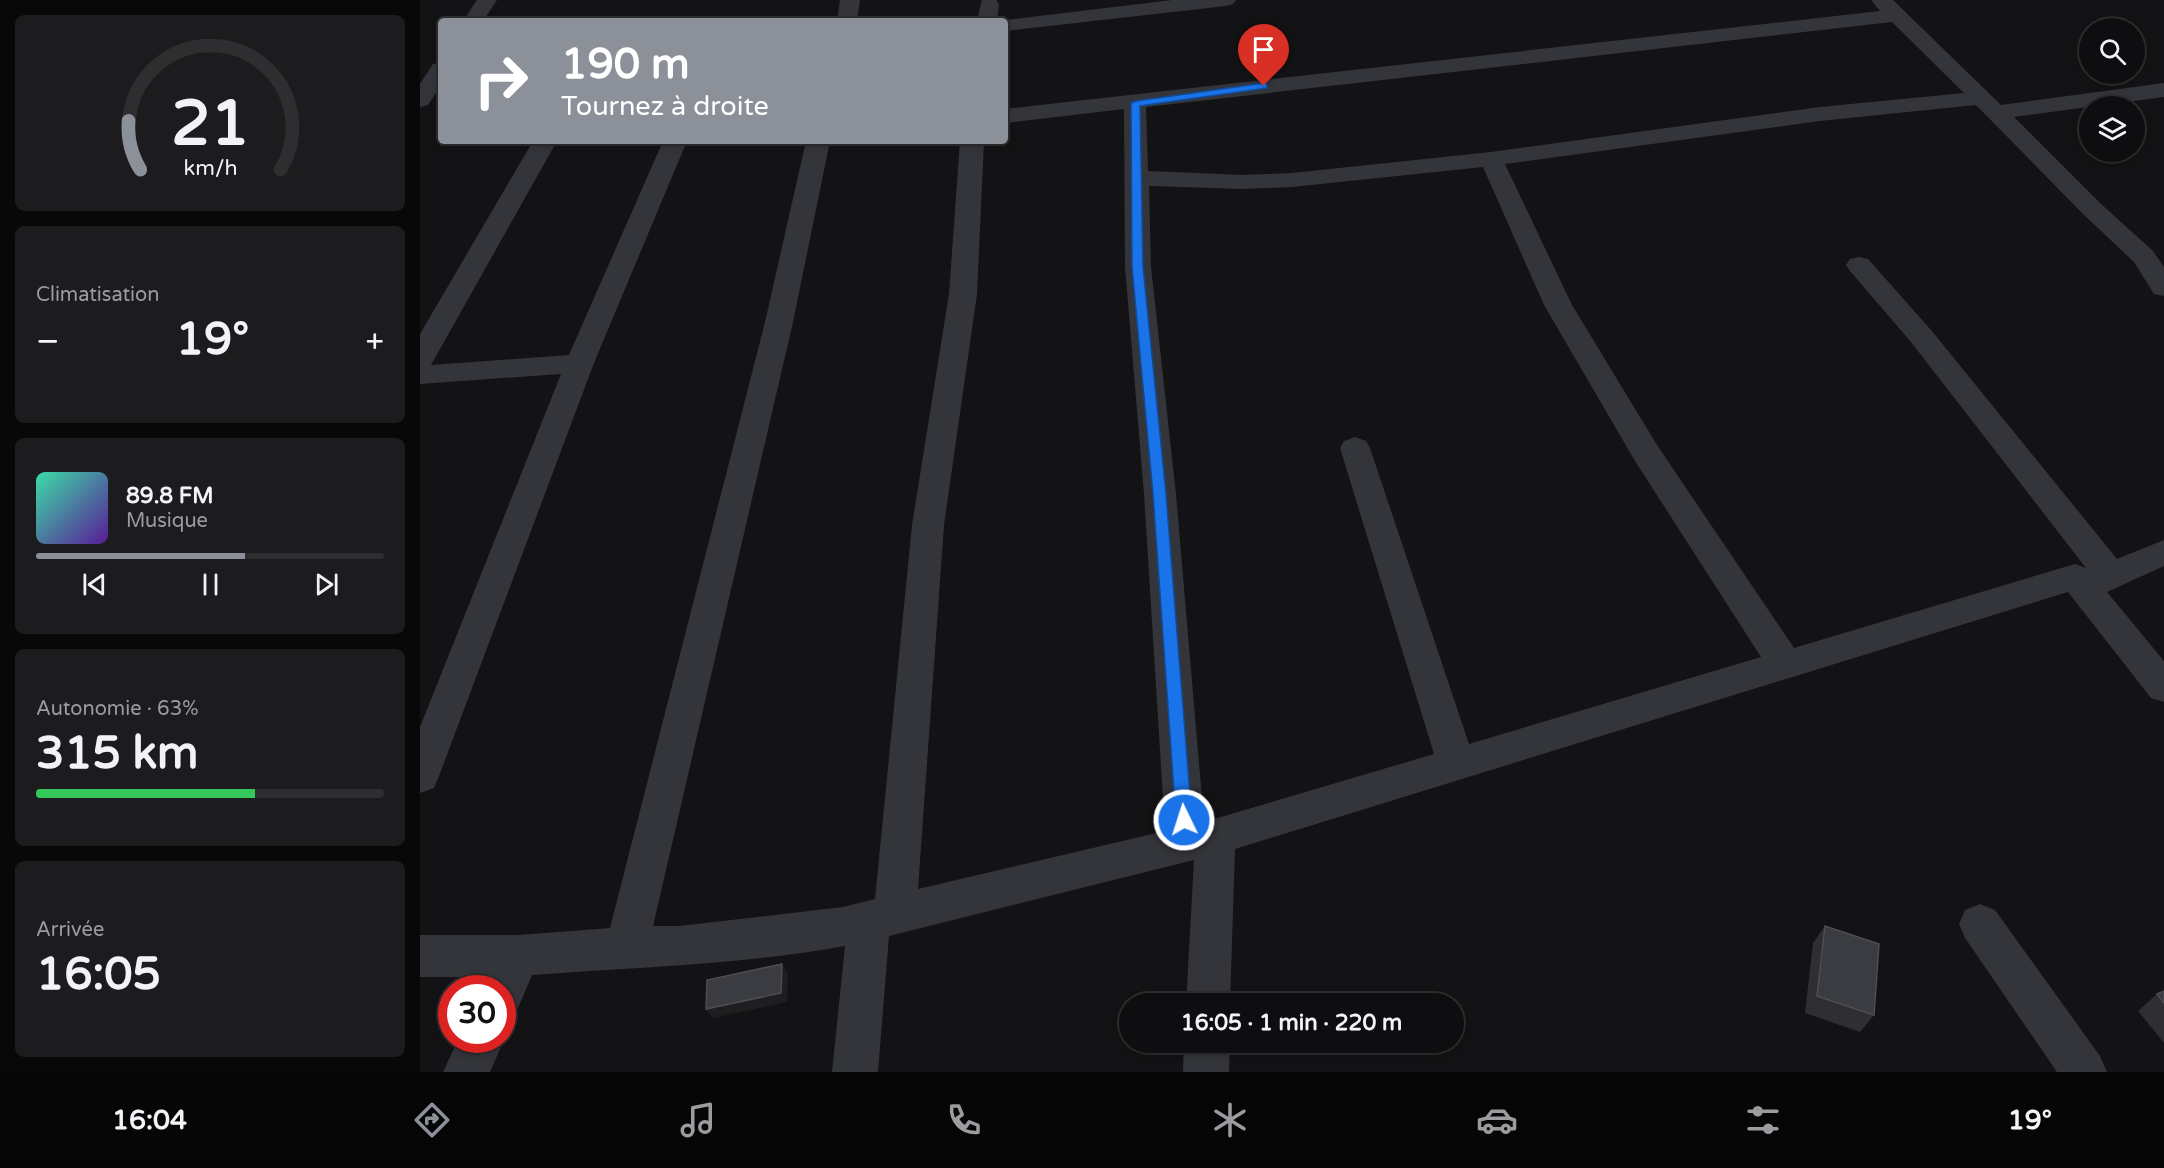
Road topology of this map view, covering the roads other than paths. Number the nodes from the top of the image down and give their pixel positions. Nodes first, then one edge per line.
1 (487, 0) edge
2 (850, 0) edge
3 (1226, 0) edge
4 (1889, 8) edge
5 (475, 18) edge
6 (848, 18) edge
7 (1008, 25) edge
8 (438, 73) edge
9 (2164, 90) edge
10 (420, 100) edge
11 (1136, 103) junction
12 (1989, 105) junction
13 (1008, 116) edge
14 (543, 144) edge
15 (674, 144) edge
16 (817, 144) edge
17 (972, 144) edge
18 (1491, 159) junction
19 (1135, 178) junction
20 (1859, 265) dead end
21 (2164, 288) edge
22 (420, 359) edge
23 (580, 363) junction
24 (420, 375) edge
25 (1355, 448) dead end
26 (2164, 552) edge
27 (2098, 582) junction
28 (1785, 664) junction
29 (2164, 687) edge
30 (1456, 764) junction
31 (420, 776) edge
32 (1200, 840) junction
33 (882, 917) junction
34 (1980, 924) dead end
35 (627, 947) junction
36 (420, 956) edge
37 (511, 974) edge
38 (1208, 993) edge
39 (475, 1053) edge
40 (1207, 1053) edge
41 (466, 1072) edge
42 (855, 1072) edge
43 (1206, 1072) edge
44 (2084, 1072) edge

1 - 5 street
2 - 6 street
3 - 7 street
4 - 11 street
4 - 12 street
8 - 10 street
9 - 12 street
11 - 13 street
11 - 19 street
12 - 18 street
12 - 21 street
14 - 22 street
15 - 23 street
16 - 35 street
17 - 33 street
18 - 19 street
18 - 28 street
19 - 32 street
20 - 27 street
23 - 24 street
23 - 31 street
25 - 30 street
26 - 27 street
27 - 28 street
27 - 29 street
28 - 30 street
30 - 32 street
32 - 33 street
32 - 38 street
33 - 35 street
33 - 42 street
34 - 44 street
35 - 37 street
36 - 37 street
39 - 41 street
40 - 43 street

